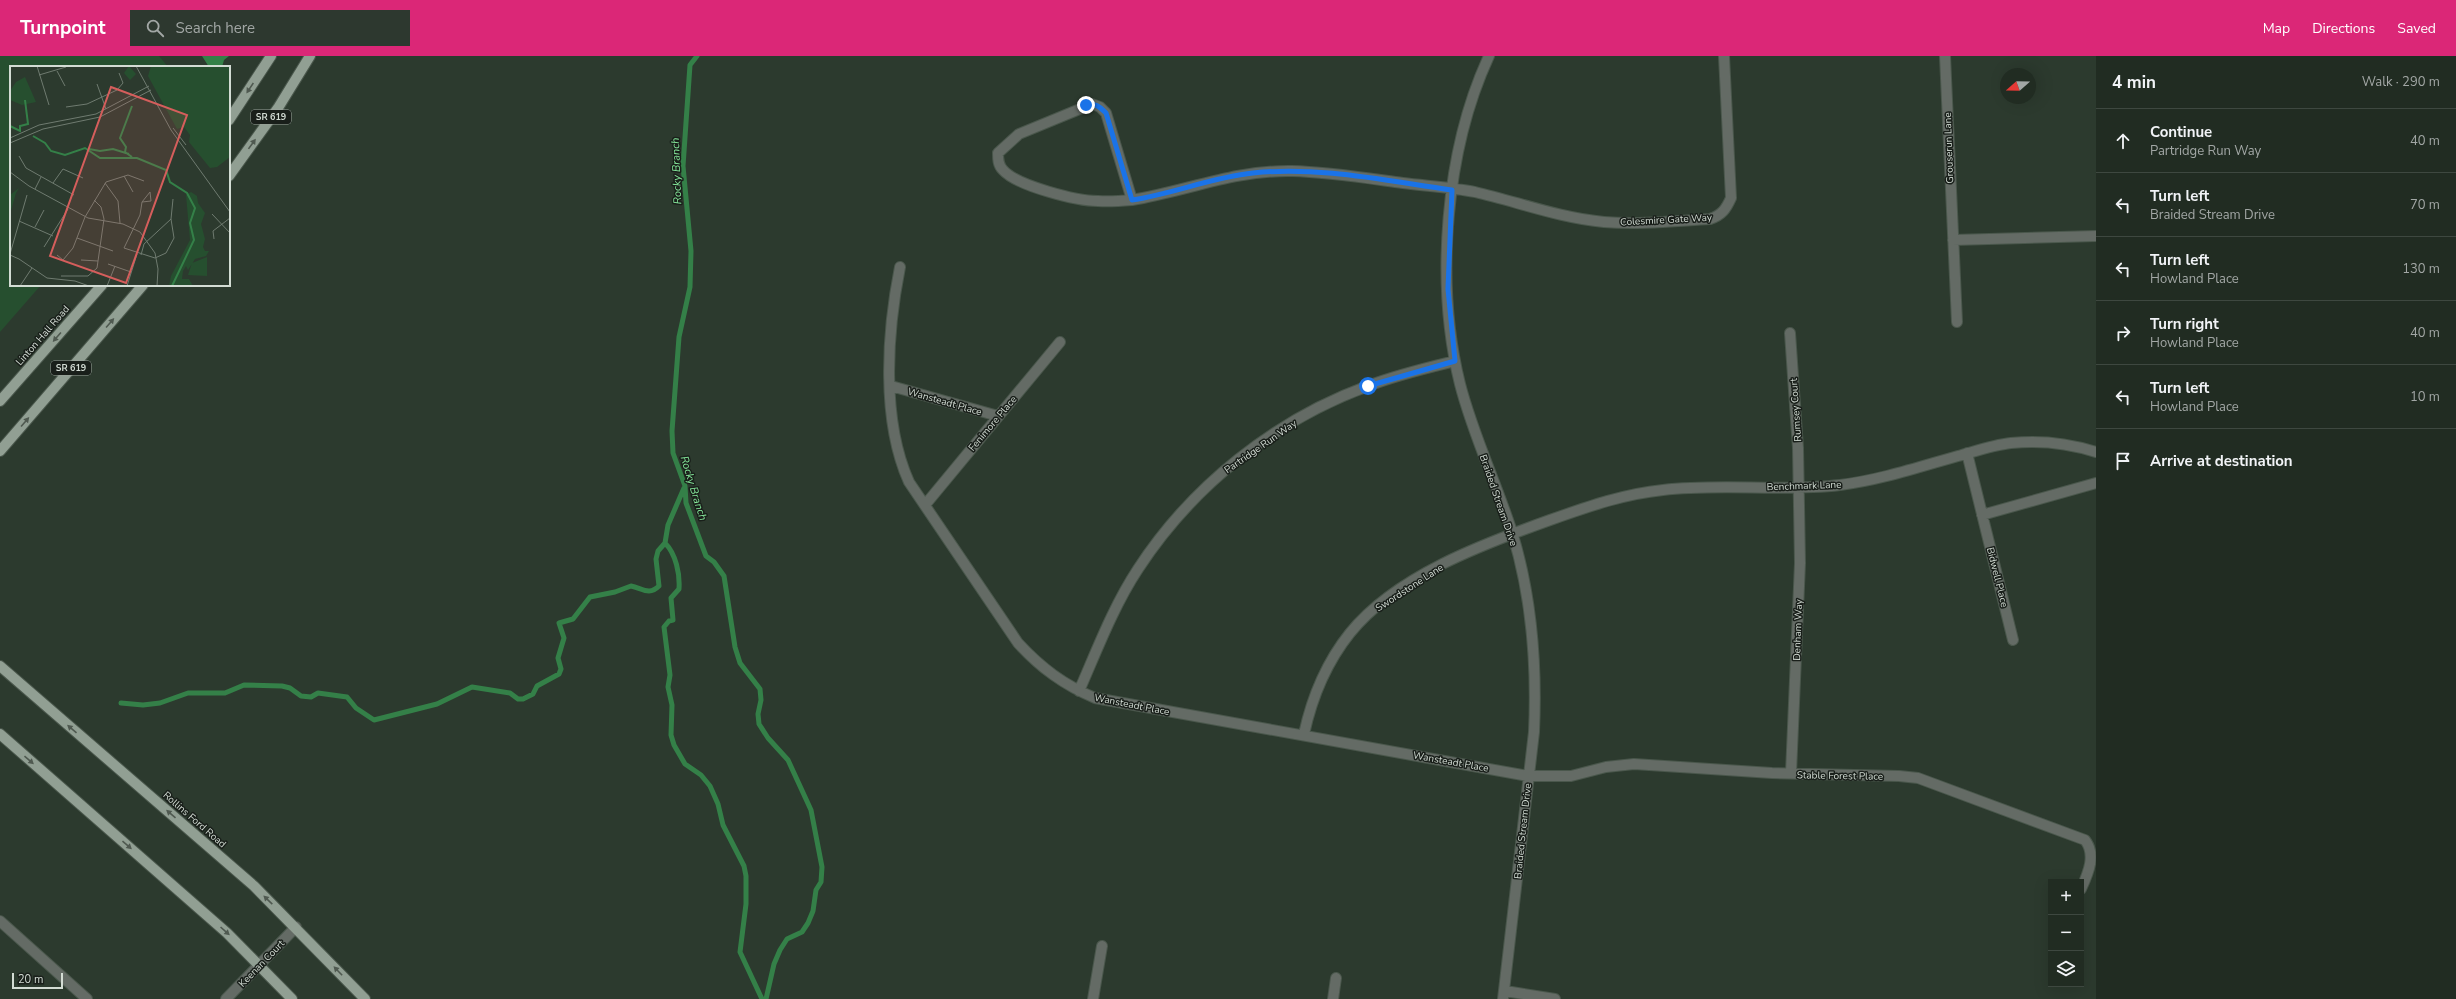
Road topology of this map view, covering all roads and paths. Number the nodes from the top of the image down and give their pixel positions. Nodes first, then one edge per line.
1 (271, 56) edge
2 (310, 56) edge
3 (1489, 56) edge
4 (1724, 56) edge
5 (1945, 56) edge
6 (230, 118) edge
7 (230, 175) edge
8 (1452, 190) junction
9 (1132, 200) junction
10 (2096, 236) edge
11 (1953, 240) junction
12 (900, 267) dead end
13 (101, 286) edge
14 (142, 286) edge
15 (1957, 322) dead end
16 (1790, 333) dead end
17 (1060, 342) dead end
18 (1455, 361) junction
19 (891, 386) junction
20 (0, 401) edge
21 (998, 416) junction
22 (0, 451) edge
23 (2096, 452) edge
24 (1967, 453) junction
25 (2096, 483) edge
26 (1798, 487) junction
27 (925, 505) junction
28 (1982, 515) junction
29 (1512, 534) junction
30 (2014, 640) dead end
31 (0, 666) edge
32 (1078, 691) junction
33 (0, 734) edge
34 (1304, 734) junction
35 (1791, 773) junction
36 (1528, 776) junction
37 (2084, 883) edge
38 (0, 921) edge
39 (296, 927) junction
40 (1102, 946) dead end
41 (260, 965) junction
42 (1336, 978) dead end
43 (1504, 995) edge
44 (87, 999) edge
45 (226, 999) edge
46 (292, 999) edge
47 (365, 999) edge
48 (1094, 999) edge
49 (1333, 999) edge
50 (1555, 999) edge

1 -> 6 main road, SR 619
7 -> 2 main road, SR 619
3 - 8 street, Braided Stream Drive
4 - 8 street, Colesmire Gate Way
5 - 11 street, Grouserun Lane
8 - 9 street
8 - 18 street, Braided Stream Drive
9 - 9 street
10 - 11 street
11 - 15 street, Grouserun Lane
12 - 19 street, Wansteadt Place
13 -> 20 main road, Linton Hall Road / SR 619
22 -> 14 main road, SR 619
16 - 26 street, Rumsey Court
17 - 21 street, Fenimore Place
18 - 29 street, Braided Stream Drive
18 - 32 street, Partridge Run Way
19 - 21 street, Wansteadt Place
19 - 27 street, Wansteadt Place
21 - 27 street, Fenimore Place
23 - 24 street, Benchmark Lane
24 - 26 street, Benchmark Lane
24 - 28 street, Bidwell Place
25 - 28 street
26 - 29 street, Benchmark Lane
26 - 35 street, Denham Way
27 - 32 street, Wansteadt Place
28 - 30 street, Bidwell Place
29 - 34 street, Swordstone Lane
29 - 36 street, Braided Stream Drive
39 -> 31 main road, Rollins Ford Road
32 - 34 street, Wansteadt Place
33 -> 41 main road
34 - 36 street, Wansteadt Place
35 - 36 street, Stable Forest Place
35 - 37 street, Stable Forest Place
36 - 43 street, Braided Stream Drive
38 - 44 street
39 - 41 street, Keenan Court
47 -> 39 main road, Rollins Ford Road
40 - 48 street
41 - 45 street, Keenan Court
41 - 46 main road
42 - 49 street
43 - 50 street

